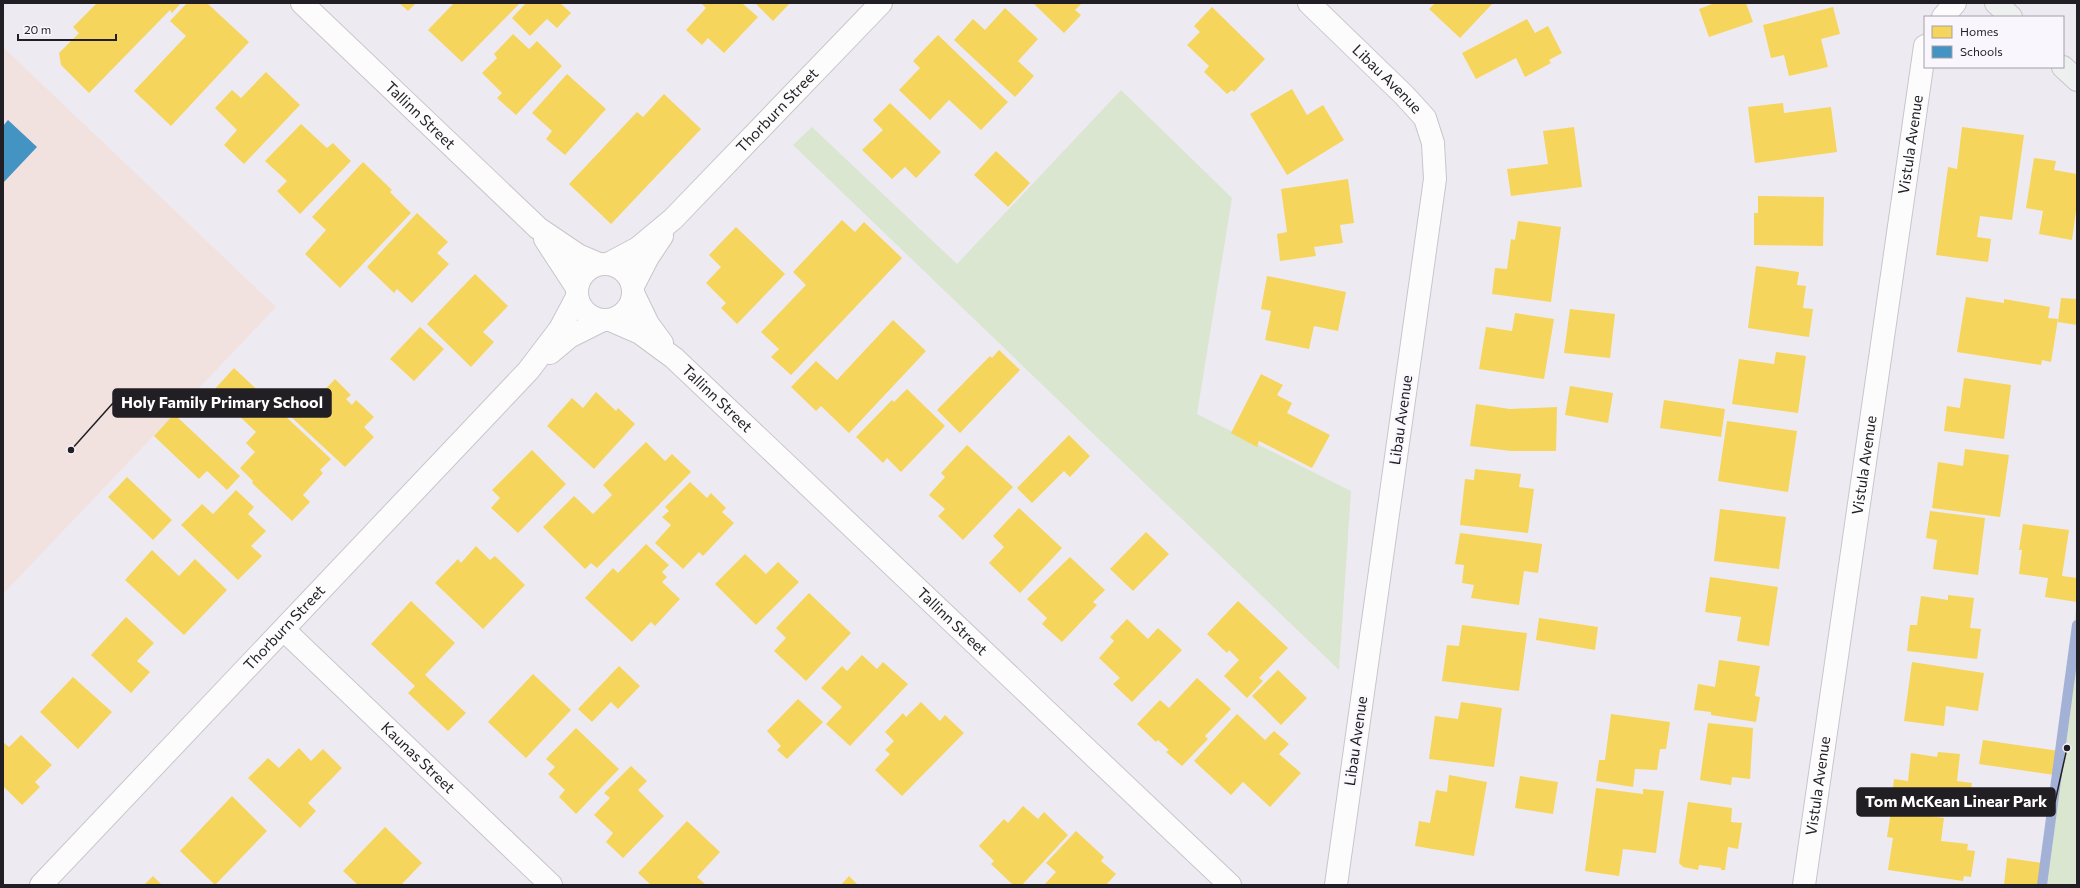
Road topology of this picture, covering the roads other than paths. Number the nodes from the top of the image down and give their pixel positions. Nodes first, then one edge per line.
1 (302, 3) edge
2 (881, 3) edge
3 (1309, 3) edge
4 (1955, 3) edge
5 (1996, 3) edge
6 (1945, 16) edge
7 (2010, 16) edge
8 (1924, 53) edge
9 (2064, 68) edge
10 (2077, 80) edge
11 (673, 219) junction
12 (538, 228) junction
13 (604, 264) junction
14 (633, 290) junction
15 (577, 292) junction
16 (605, 320) junction
17 (674, 358) junction
18 (528, 371) junction
19 (284, 630) junction
20 (40, 885) edge
21 (551, 885) edge
22 (1230, 885) edge
23 (1336, 885) edge
24 (1804, 885) edge

1 - 12 street, Tallinn Street
2 - 11 street, Thorburn Street
3 - 23 street, Libau Avenue
4 - 6 street
5 - 7 main road
8 - 24 street, Vistula Avenue
9 - 10 main road
11 - 13 street, Thorburn Street
11 - 14 street, Thorburn Street
12 - 13 street, Tallinn Street
12 - 15 street, Tallinn Street
13 - 14 street
13 - 15 street
14 - 16 street
14 - 17 street, Tallinn Street
15 - 16 street
15 - 18 street, Thorburn Street
16 - 17 street, Tallinn Street
16 - 18 street, Thorburn Street
17 - 22 street, Tallinn Street
18 - 19 street, Thorburn Street
19 - 20 street, Thorburn Street
19 - 21 street, Kaunas Street

